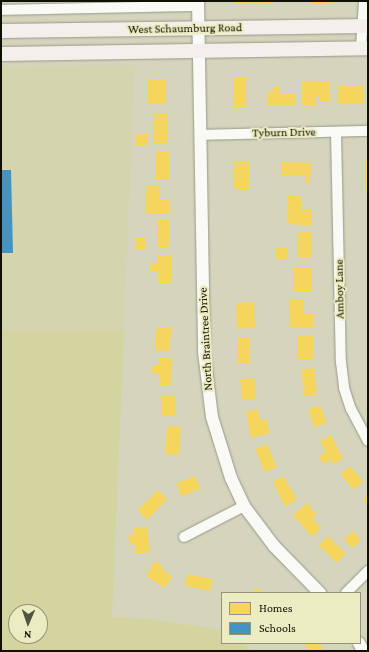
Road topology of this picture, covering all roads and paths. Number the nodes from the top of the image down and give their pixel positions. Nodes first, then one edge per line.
1 (364, 1) edge
2 (198, 4) edge
3 (1, 10) edge
4 (365, 26) edge
5 (198, 29) junction
6 (1, 32) edge
7 (365, 48) edge
8 (197, 50) junction
9 (1, 54) edge
10 (368, 131) edge
11 (336, 132) junction
12 (200, 134) junction
13 (368, 441) edge
14 (244, 506) junction
15 (184, 537) dead end
16 (368, 571) edge
17 (319, 592) edge
18 (347, 592) edge

1 - 4 street
2 - 3 street
2 - 5 street, North Braintree Drive
4 - 5 main road, West Schaumburg Road
4 - 7 street
5 - 6 main road, West Schaumburg Road
5 - 8 street, North Braintree Drive
7 - 8 main road, West Schaumburg Road
8 - 9 main road, West Schaumburg Road
8 - 12 street, North Braintree Drive
10 - 11 street, Tyburn Drive
11 - 12 street, Tyburn Drive
11 - 13 street, Amboy Lane
12 - 14 street, North Braintree Drive
14 - 15 street
14 - 17 street, North Braintree Drive
16 - 18 street

